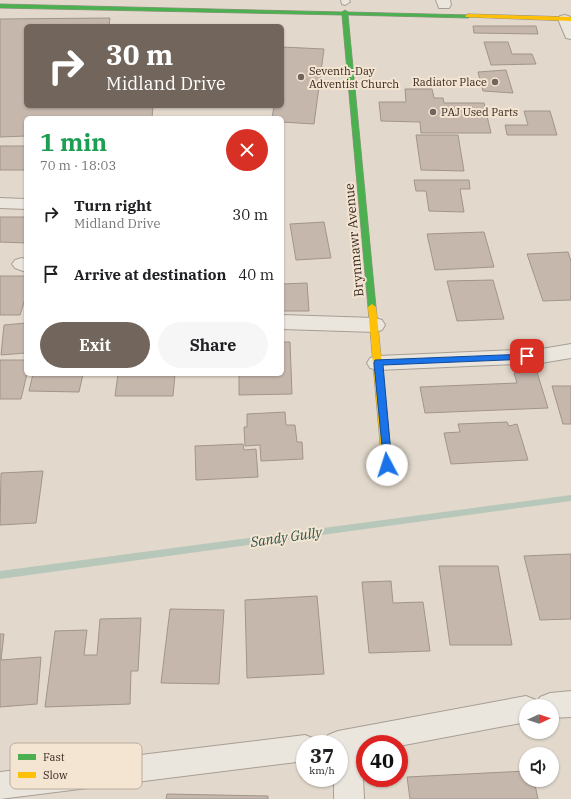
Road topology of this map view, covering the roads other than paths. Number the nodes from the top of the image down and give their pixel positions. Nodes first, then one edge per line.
1 (0, 6) edge
2 (345, 12) junction
3 (568, 19) edge
4 (571, 35) edge
5 (0, 203) edge
6 (24, 204) edge
7 (284, 322) edge
8 (375, 324) junction
9 (571, 351) edge
10 (378, 363) junction
11 (387, 465) dead end
12 (571, 704) edge
13 (559, 705) edge
14 (519, 710) edge
15 (348, 742) edge
16 (296, 749) edge
17 (142, 768) edge
18 (10, 785) edge
19 (0, 786) edge
20 (348, 787) edge
21 (349, 799) edge

1 - 2 street
2 - 3 street
2 - 8 street, Brynmawr Avenue
3 - 4 street
5 - 6 street
7 - 8 street
8 - 10 street, Brynmawr Avenue
9 - 10 street
10 - 11 street, Brynmawr Avenue
12 - 13 street
14 - 15 street
16 - 17 street
18 - 19 street
20 - 21 street

